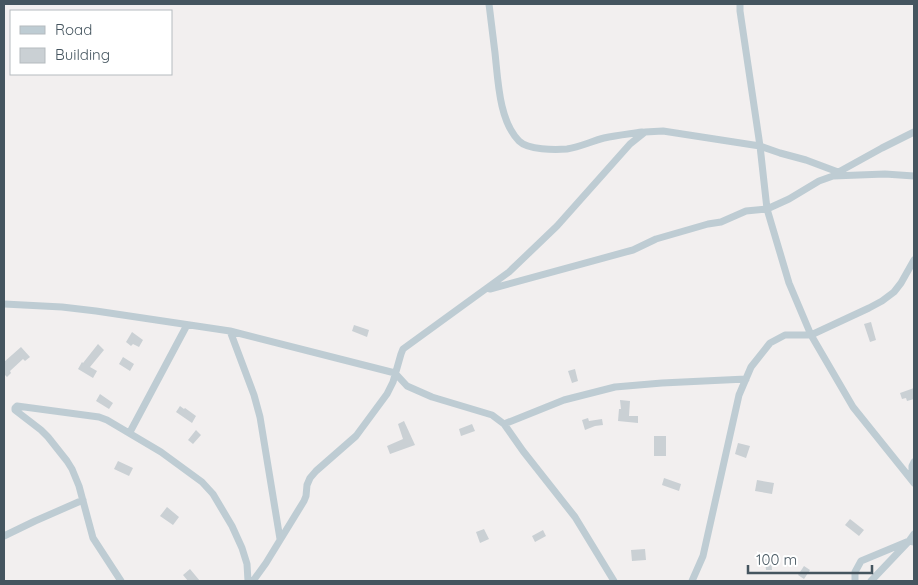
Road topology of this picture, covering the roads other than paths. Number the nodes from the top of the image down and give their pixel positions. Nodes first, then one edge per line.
1 (490, 4) edge
2 (739, 6) edge
3 (645, 132) junction
4 (914, 132) edge
5 (760, 146) junction
6 (836, 174) junction
7 (914, 176) edge
8 (767, 209) junction
9 (914, 260) edge
10 (485, 290) junction
11 (4, 304) edge
12 (187, 325) junction
13 (230, 331) junction
14 (811, 335) junction
15 (395, 373) junction
16 (746, 379) junction
17 (504, 424) junction
18 (130, 432) junction
19 (914, 462) edge
20 (913, 482) edge
21 (84, 500) junction
22 (914, 534) edge
23 (4, 536) edge
24 (280, 539) junction
25 (912, 542) edge
26 (121, 581) edge
27 (248, 581) edge
28 (253, 581) edge
29 (614, 581) edge
30 (692, 581) edge
31 (855, 581) edge
32 (871, 581) edge

1 - 3 street
2 - 5 street
3 - 5 street
3 - 10 street
4 - 6 street
5 - 6 street
5 - 8 street
6 - 7 street
6 - 8 street
8 - 10 street
8 - 14 street
9 - 14 street
10 - 15 street
11 - 12 street
12 - 13 street
12 - 18 street
13 - 15 street
13 - 24 street
14 - 16 street
14 - 20 street
15 - 17 street
15 - 24 street
16 - 17 street
16 - 30 street
17 - 29 street
18 - 21 street
18 - 27 street
19 - 20 street
21 - 23 street
21 - 26 street
22 - 25 street
24 - 28 street
25 - 31 street
25 - 32 street

